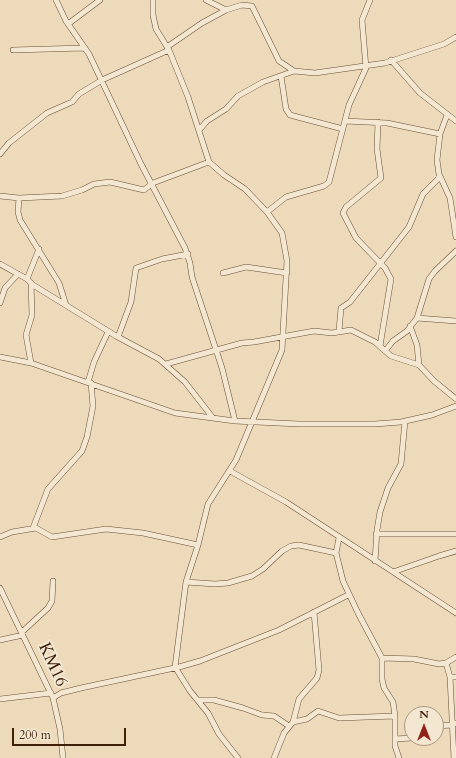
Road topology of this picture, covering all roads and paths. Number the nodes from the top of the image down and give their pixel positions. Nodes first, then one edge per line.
1 (56, 0) edge
2 (100, 0) edge
3 (153, 0) edge
4 (206, 0) edge
5 (370, 0) edge
6 (226, 10) junction
7 (68, 24) junction
8 (456, 37) edge
9 (84, 48) junction
10 (168, 48) junction
11 (13, 50) dead end
12 (391, 60) junction
13 (286, 66) junction
14 (366, 66) junction
15 (294, 71) junction
16 (283, 75) junction
17 (102, 80) junction
18 (447, 115) junction
19 (345, 121) junction
20 (456, 121) edge
21 (378, 122) junction
22 (200, 129) junction
23 (343, 129) junction
24 (440, 134) junction
25 (0, 154) edge
26 (210, 162) junction
27 (440, 177) junction
28 (153, 183) junction
29 (0, 196) edge
30 (19, 198) junction
31 (267, 212) junction
32 (456, 237) edge
33 (38, 249) junction
34 (456, 251) edge
35 (188, 254) junction
36 (381, 263) junction
37 (0, 264) edge
38 (223, 273) dead end
39 (287, 273) junction
40 (18, 274) junction
41 (29, 281) junction
42 (0, 303) edge
43 (66, 305) junction
44 (417, 318) junction
45 (456, 321) edge
46 (410, 326) junction
47 (339, 331) junction
48 (108, 332) junction
49 (118, 337) junction
50 (284, 337) junction
51 (380, 346) junction
52 (217, 350) junction
53 (385, 351) junction
54 (0, 357) edge
55 (32, 363) junction
56 (166, 364) junction
57 (420, 365) junction
58 (89, 382) junction
59 (103, 387) junction
60 (93, 397) junction
61 (456, 399) edge
62 (456, 406) edge
63 (213, 418) junction
64 (405, 421) junction
65 (237, 422) junction
66 (251, 422) junction
67 (247, 433) junction
68 (230, 471) junction
69 (33, 528) junction
70 (376, 534) junction
71 (456, 534) edge
72 (0, 537) edge
73 (338, 538) junction
74 (198, 545) junction
75 (456, 552) edge
76 (336, 553) junction
77 (375, 561) junction
78 (393, 572) junction
79 (53, 580) dead end
80 (186, 582) junction
81 (0, 588) edge
82 (348, 595) junction
83 (314, 612) junction
84 (456, 613) edge
85 (22, 633) junction
86 (0, 640) edge
87 (456, 657) edge
88 (382, 658) junction
89 (446, 663) junction
90 (175, 667) junction
91 (450, 677) junction
92 (456, 677) edge
93 (52, 696) junction
94 (0, 699) edge
95 (198, 700) junction
96 (395, 716) junction
97 (293, 722) junction
98 (454, 724) edge
99 (444, 725) edge
100 (289, 726) junction
101 (404, 738) edge
102 (395, 739) junction
103 (455, 741) edge
104 (63, 758) edge
105 (238, 758) edge
106 (274, 758) edge
107 (399, 758) edge
108 (454, 758) edge

1 - 7 street
2 - 7 street
3 - 10 street
4 - 6 street
5 - 14 street
6 - 10 street
6 - 13 street
7 - 9 street
8 - 12 street
9 - 11 street
9 - 17 street
10 - 17 street
10 - 22 street
12 - 14 street
12 - 18 street
13 - 15 street
13 - 16 street
14 - 15 street
14 - 19 street
15 - 16 street
16 - 22 street
16 - 23 street
17 - 25 street
17 - 28 street
18 - 20 street
18 - 24 street
19 - 21 street
19 - 23 street
21 - 24 street
21 - 36 street
22 - 26 street
23 - 31 street
24 - 27 street
26 - 28 street
26 - 31 street
27 - 32 street
27 - 36 street
28 - 30 street
28 - 35 street
29 - 30 street
30 - 33 street
31 - 39 street
33 - 41 street
33 - 43 street
34 - 44 street
35 - 49 street
35 - 52 street
36 - 47 street
36 - 51 street
37 - 40 street
38 - 39 street
39 - 50 street
40 - 41 street
40 - 42 street
41 - 43 street
41 - 55 street
43 - 48 street
44 - 45 street
44 - 46 street
46 - 53 street
46 - 57 street
47 - 50 street
47 - 51 street
48 - 49 street
48 - 58 street
49 - 56 street
50 - 52 street
50 - 66 street
51 - 53 street
52 - 56 street
52 - 65 street
53 - 57 street
54 - 55 street
55 - 58 street
56 - 63 street
57 - 61 street
58 - 59 street
58 - 60 street
59 - 60 street
59 - 63 street
60 - 69 street
62 - 64 street
63 - 65 street
64 - 66 street
64 - 70 street
65 - 66 street
65 - 67 street
66 - 67 street
67 - 68 street
68 - 73 street
68 - 74 street
69 - 72 street
69 - 74 street
70 - 71 street
70 - 77 street
73 - 76 street
73 - 77 street
74 - 80 street
75 - 78 street
76 - 80 street
76 - 82 street
77 - 78 street
78 - 84 street
79 - 85 street
80 - 90 street
81 - 85 street, KM16
82 - 83 street
82 - 88 street
83 - 90 street
83 - 97 street
85 - 86 street
85 - 93 street, KM16
87 - 89 street
88 - 89 street
88 - 96 street
89 - 91 street
90 - 93 street
90 - 95 street
91 - 92 street
91 - 98 street
93 - 94 street
93 - 104 street, KM16
95 - 100 street
95 - 105 street
96 - 97 street
96 - 102 street
97 - 100 street
98 - 99 street
98 - 103 street
100 - 106 street
101 - 102 street
102 - 107 street
103 - 108 street

